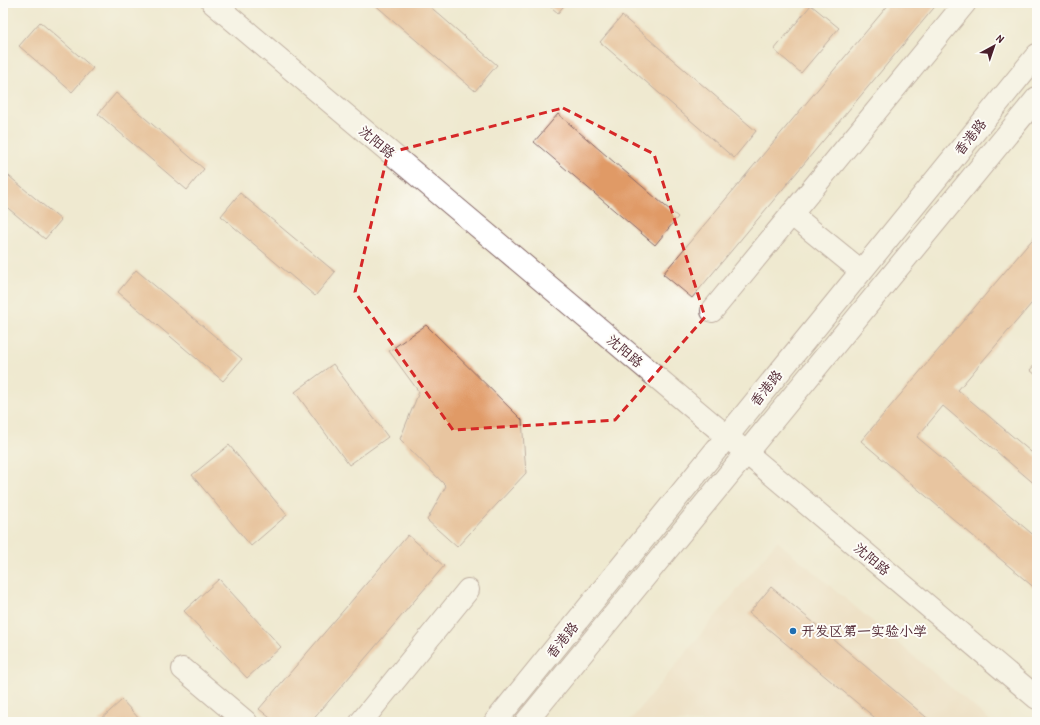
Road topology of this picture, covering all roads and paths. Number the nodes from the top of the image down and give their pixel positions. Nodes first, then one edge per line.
1 (213, 3) edge
2 (965, 3) edge
3 (1037, 55) edge
4 (1037, 98) edge
5 (791, 214) junction
6 (862, 271) junction
7 (712, 311) dead end
8 (726, 437) junction
9 (746, 453) junction
10 (468, 590) dead end
11 (183, 669) dead end
12 (1037, 698) edge
13 (246, 722) edge
14 (361, 722) edge
15 (495, 722) edge
16 (526, 722) edge

1 - 8 main road, 沈阳路
2 - 5 main road
3 - 6 main road, 香港路
4 - 9 main road, 香港路
5 - 6 main road
5 - 7 main road
6 - 8 main road, 香港路
8 - 9 main road, 沈阳路
8 - 15 main road, 香港路
9 - 12 main road, 沈阳路
9 - 16 main road, 香港路
10 - 14 main road
11 - 13 main road

